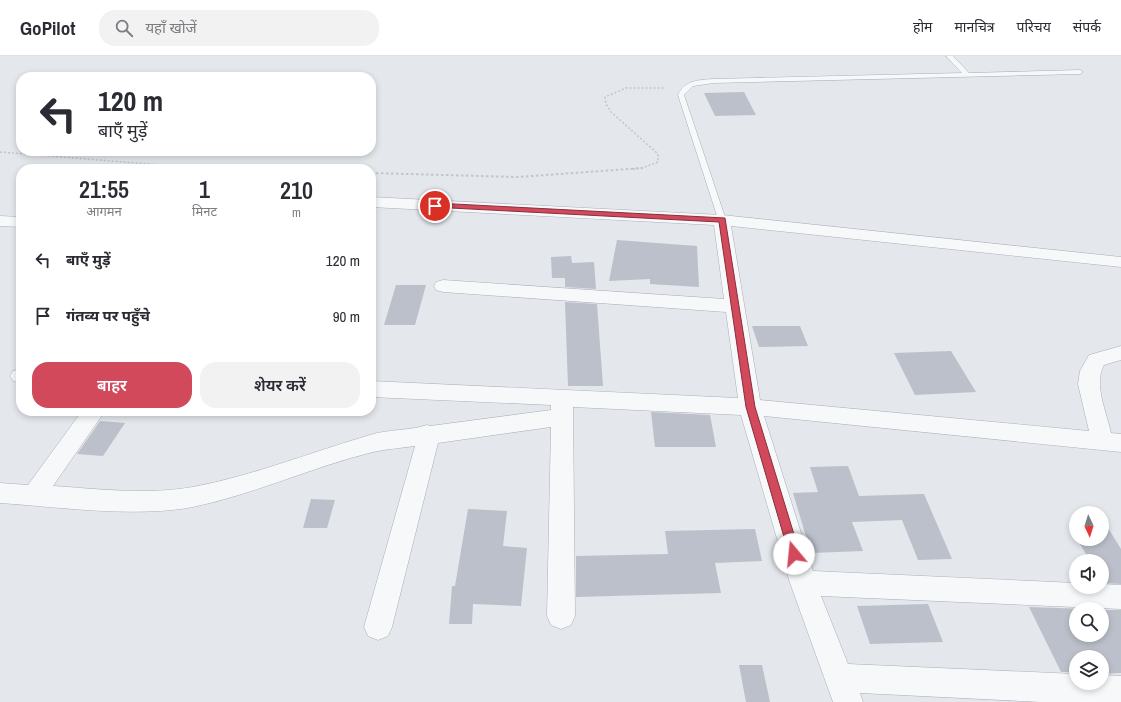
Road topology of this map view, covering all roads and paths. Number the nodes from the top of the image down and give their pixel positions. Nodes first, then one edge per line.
1 (949, 56) edge
2 (1080, 72) dead end
3 (969, 76) junction
4 (683, 89) junction
5 (0, 152) edge
6 (16, 153) edge
7 (50, 156) edge
8 (149, 164) edge
9 (376, 173) edge
10 (376, 202) edge
11 (722, 220) junction
12 (0, 221) edge
13 (16, 222) edge
14 (1121, 262) edge
15 (443, 286) dead end
16 (735, 306) junction
17 (1121, 353) edge
18 (376, 389) edge
19 (750, 407) junction
20 (562, 408) junction
21 (90, 416) edge
22 (427, 434) junction
23 (1111, 442) edge
24 (0, 492) edge
25 (34, 495) junction
26 (803, 583) junction
27 (1121, 597) edge
28 (561, 616) dead end
29 (378, 627) dead end
30 (844, 690) edge
31 (1121, 691) edge

1 - 3 lane
2 - 3 lane
3 - 4 lane
4 - 9 path
4 - 11 lane
5 - 6 path
7 - 8 path
10 - 11 street
11 - 14 street
11 - 16 street
12 - 13 street
15 - 16 street
16 - 19 street
17 - 23 street
18 - 20 street
19 - 20 street
19 - 23 street
19 - 26 street
20 - 22 street
20 - 28 street
21 - 25 street
22 - 25 street
22 - 29 street
24 - 25 street
26 - 27 street
26 - 30 street
30 - 31 street

